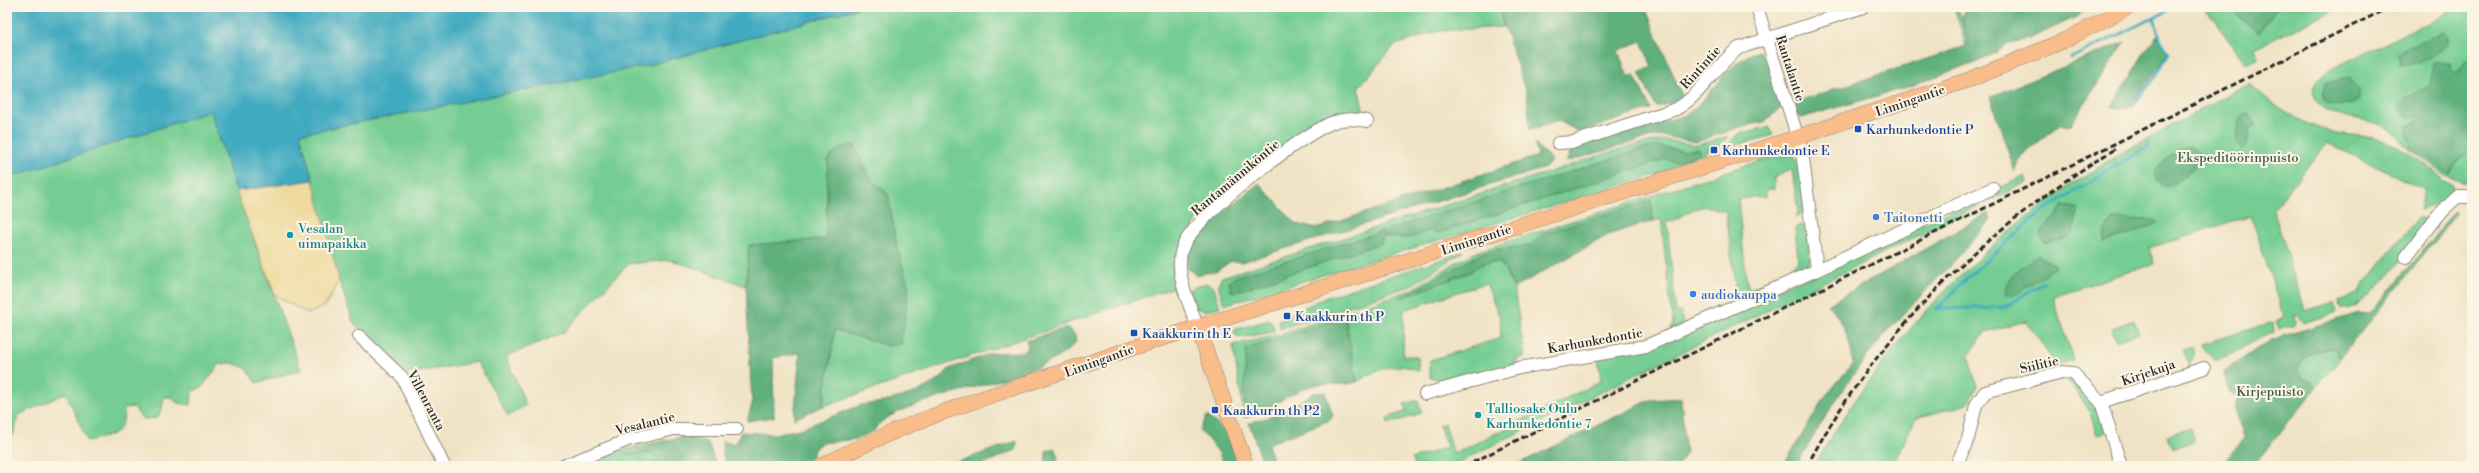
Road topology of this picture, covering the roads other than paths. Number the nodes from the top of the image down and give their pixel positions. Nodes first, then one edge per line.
1 (1756, 7) edge
2 (1863, 7) edge
3 (2129, 7) edge
4 (1766, 38) junction
5 (1367, 121) dead end
6 (1798, 137) junction
7 (1558, 143) dead end
8 (1993, 188) dead end
9 (2472, 196) edge
10 (2406, 257) dead end
11 (1817, 270) junction
12 (1198, 328) junction
13 (359, 336) dead end
14 (2204, 368) dead end
15 (1425, 394) dead end
16 (2101, 402) junction
17 (737, 428) dead end
18 (444, 466) edge
19 (563, 466) edge
20 (822, 466) edge
21 (1246, 466) edge
22 (1956, 466) edge
23 (2121, 466) edge

1 - 4 street, Rantalantie
2 - 4 street, Rintintie
3 - 6 main road, Limingantie
4 - 6 street, Rantalantie
4 - 7 street, Rintintie
5 - 12 street, Rantamänniköntie
6 - 11 street
6 - 12 main road, Limingantie
8 - 11 street, Karhunkedontie
9 - 10 street
11 - 15 street, Karhunkedontie
12 - 20 main road, Limingantie
12 - 21 main road
13 - 18 street, Villenranta
14 - 16 street, Kirjekuja
16 - 22 street, Siilitie
16 - 23 street, Siilitie
17 - 19 street, Vesalantie

